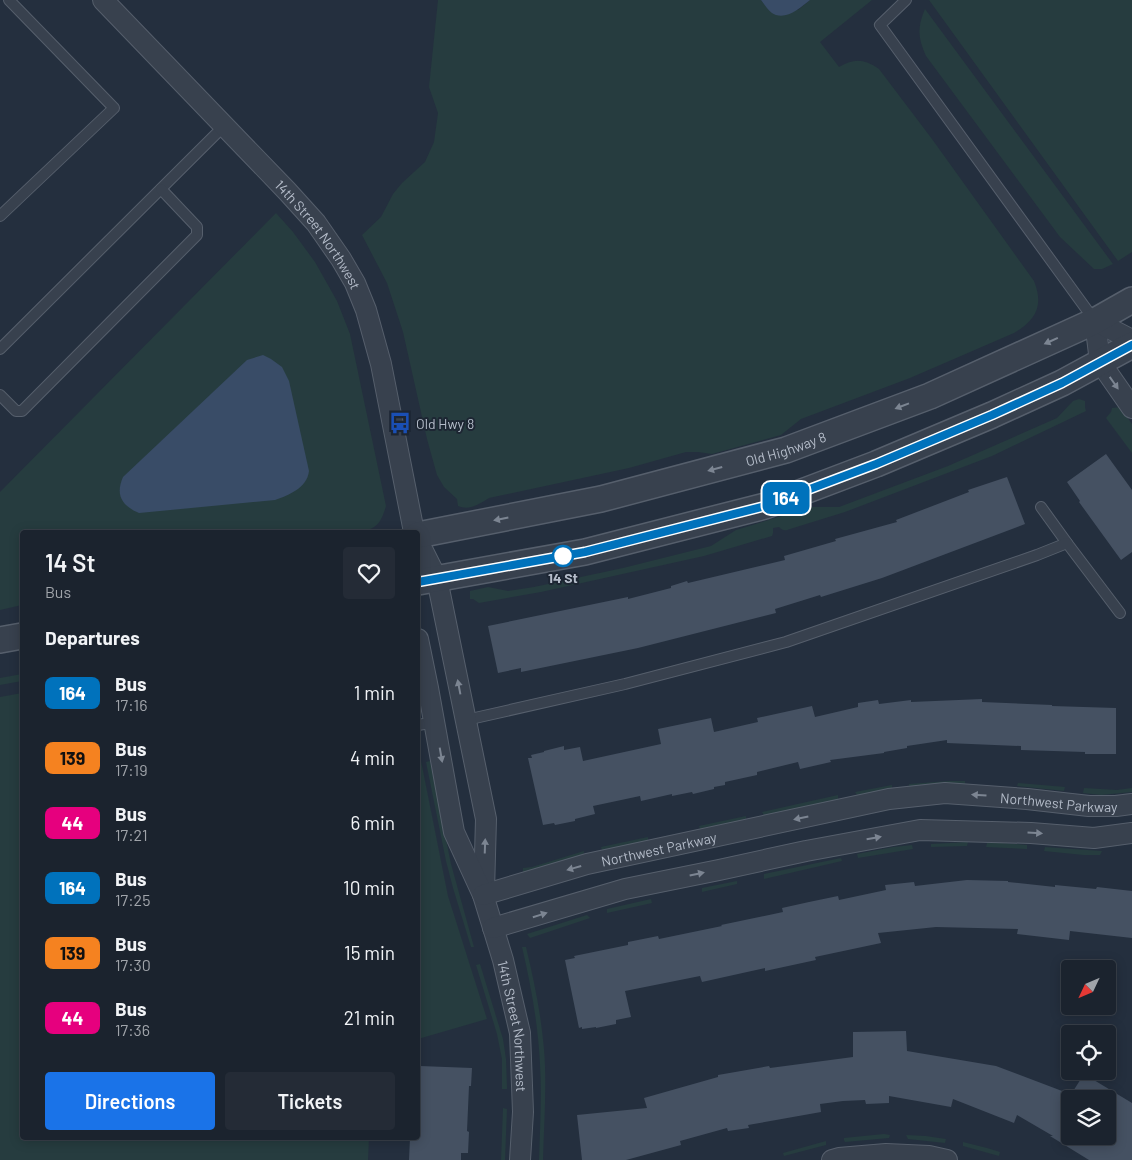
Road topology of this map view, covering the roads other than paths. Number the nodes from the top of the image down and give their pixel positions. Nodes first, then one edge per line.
1 (9, 0) edge
2 (103, 0) edge
3 (906, 0) edge
4 (224, 126) junction
5 (160, 189) junction
6 (0, 216) edge
7 (1132, 300) edge
8 (1095, 321) junction
9 (1132, 340) edge
10 (1132, 345) edge
11 (0, 349) edge
12 (1100, 362) junction
13 (0, 395) edge
14 (1132, 408) edge
15 (1041, 506) dead end
16 (414, 530) edge
17 (420, 535) edge
18 (1067, 543) junction
19 (420, 550) edge
20 (427, 581) edge
21 (1120, 613) dead end
22 (20, 636) edge
23 (0, 640) edge
24 (420, 660) edge
25 (466, 720) junction
26 (426, 724) edge
27 (1132, 804) edge
28 (837, 810) junction
29 (1132, 833) edge
30 (842, 844) junction
31 (483, 895) junction
32 (493, 928) junction
33 (520, 1160) edge
34 (832, 1160) edge
35 (947, 1160) edge

1 - 6 lane
2 - 4 street, 14th Street Northwest
3 - 8 lane
4 - 5 lane
4 - 16 street, 14th Street Northwest
5 - 11 lane
5 - 13 lane
7 - 8 street, Old Highway 8
8 - 9 street
8 - 12 street
8 -> 17 street, Old Highway 8
10 - 12 street
12 -> 14 street
12 - 20 street
15 - 18 lane
18 - 21 lane
18 - 25 lane
19 - 20 street, 14th Street Northwest
25 -> 20 street, 14th Street Northwest
22 - 23 street
24 - 26 street, 14th Street Northwest
25 - 26 street
31 -> 25 street, 14th Street Northwest
26 -> 31 street, 14th Street Northwest
27 -> 28 street, Northwest Parkway
28 - 30 street
28 -> 31 street, Northwest Parkway
30 -> 29 street
32 -> 30 street
31 - 32 street, 14th Street Northwest
32 - 33 street, 14th Street Northwest
34 - 35 street

